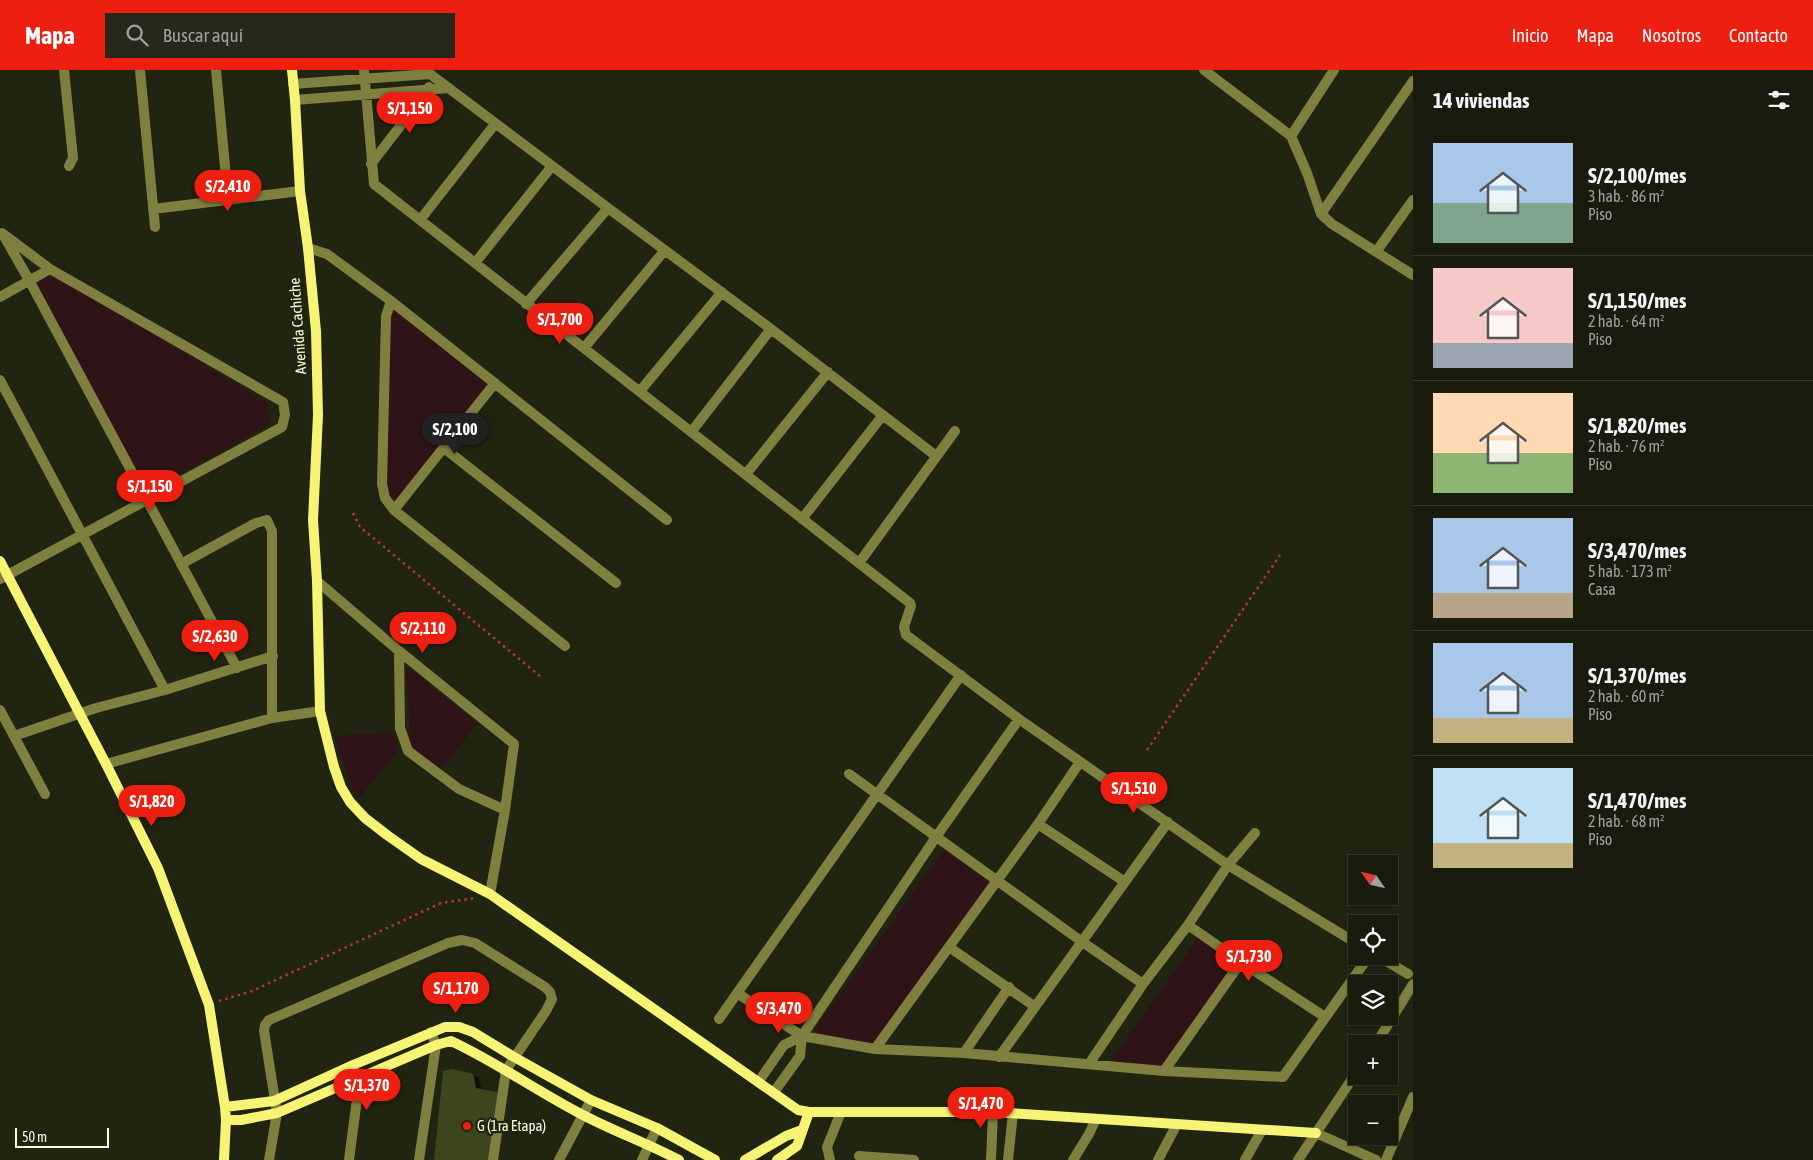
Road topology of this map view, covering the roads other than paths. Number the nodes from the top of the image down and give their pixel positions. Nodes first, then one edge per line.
1 (64, 70) edge
2 (140, 70) edge
3 (216, 70) edge
4 (292, 70) edge
5 (1204, 70) edge
6 (1334, 70) edge
7 (430, 72) edge
8 (364, 74) edge
9 (1413, 81) edge
10 (293, 84) junction
11 (449, 88) junction
12 (428, 90) junction
13 (366, 94) junction
14 (295, 100) junction
15 (495, 124) junction
16 (1291, 136) junction
17 (371, 164) junction
18 (69, 166) dead end
19 (552, 166) junction
20 (300, 191) junction
21 (228, 199) junction
22 (1413, 200) edge
23 (608, 208) junction
24 (153, 209) junction
25 (1321, 214) junction
26 (420, 220) junction
27 (155, 227) dead end
28 (1, 231) edge
29 (308, 248) junction
30 (665, 250) junction
31 (1376, 252) junction
32 (475, 263) junction
33 (50, 269) junction
34 (1413, 275) edge
35 (29, 280) junction
36 (722, 292) junction
37 (0, 297) edge
38 (391, 301) junction
39 (526, 304) junction
40 (771, 329) junction
41 (584, 348) junction
42 (828, 372) junction
43 (0, 380) edge
44 (496, 383) junction
45 (640, 391) junction
46 (883, 415) junction
47 (692, 431) junction
48 (954, 431) dead end
49 (444, 448) junction
50 (936, 456) junction
51 (746, 474) junction
52 (147, 500) junction
53 (394, 510) junction
54 (802, 519) junction
55 (667, 520) dead end
56 (83, 535) junction
57 (0, 561) edge
58 (859, 563) junction
59 (181, 564) junction
60 (4, 577) edge
61 (317, 581) junction
62 (616, 583) dead end
63 (565, 646) dead end
64 (399, 651) junction
65 (273, 656) junction
66 (237, 668) junction
67 (961, 675) junction
68 (165, 690) junction
69 (0, 710) edge
70 (320, 711) junction
71 (80, 714) junction
72 (272, 718) junction
73 (1019, 718) junction
74 (14, 736) junction
75 (1080, 762) junction
76 (106, 764) junction
77 (849, 774) dead end
78 (45, 794) dead end
79 (878, 794) junction
80 (505, 810) junction
81 (1168, 822) junction
82 (1038, 824) junction
83 (1255, 833) dead end
84 (936, 837) junction
85 (1228, 866) junction
86 (997, 880) junction
87 (1125, 882) junction
88 (490, 894) junction
89 (1188, 925) junction
90 (1348, 938) edge
91 (1081, 941) junction
92 (949, 947) junction
93 (1241, 962) junction
94 (1363, 965) edge
95 (1393, 965) edge
96 (1408, 974) dead end
97 (1143, 984) junction
98 (1413, 984) edge
99 (1009, 987) junction
100 (737, 993) junction
101 (1034, 1006) junction
102 (1325, 1017) junction
103 (719, 1019) dead end
104 (431, 1032) junction
105 (1382, 1035) edge
106 (802, 1036) junction
107 (436, 1045) junction
108 (875, 1049) junction
109 (964, 1053) junction
110 (514, 1057) junction
111 (999, 1057) junction
112 (1089, 1064) junction
113 (352, 1065) junction
114 (506, 1070) junction
115 (1164, 1071) junction
116 (357, 1080) junction
117 (759, 1081) junction
118 (1348, 1085) edge
119 (774, 1092) junction
120 (1413, 1097) edge
121 (591, 1100) junction
122 (274, 1101) junction
123 (225, 1108) junction
124 (809, 1112) junction
125 (841, 1112) junction
126 (994, 1112) junction
127 (277, 1113) junction
128 (1013, 1113) junction
129 (582, 1115) junction
130 (1096, 1119) junction
131 (226, 1120) junction
132 (1177, 1124) junction
133 (657, 1128) junction
134 (802, 1130) junction
135 (1262, 1130) junction
136 (1316, 1133) junction
137 (650, 1144) junction
138 (860, 1156) dead end
139 (224, 1160) edge
140 (270, 1160) edge
141 (348, 1160) edge
142 (419, 1160) edge
143 (494, 1160) edge
144 (559, 1160) edge
145 (642, 1160) edge
146 (679, 1160) edge
147 (715, 1160) edge
148 (745, 1160) edge
149 (777, 1160) edge
150 (830, 1160) edge
151 (900, 1160) edge
152 (914, 1160) edge
153 (991, 1160) edge
154 (1008, 1160) edge
155 (1073, 1160) edge
156 (1158, 1160) edge
157 (1244, 1160) edge
158 (1298, 1160) edge
159 (1376, 1160) edge
160 (1386, 1160) edge

1 - 18 street
2 - 24 street
3 - 21 street
4 - 10 street, Avenida Cachiche
5 - 16 street
6 - 16 street
7 - 8 street
7 - 11 street
7 - 12 street
8 - 10 street
8 - 13 street
9 - 25 street
10 - 14 street, Avenida Cachiche
11 - 12 street
11 - 15 street
12 - 13 street
12 - 17 street
13 - 14 street
13 - 17 street
14 - 20 street, Avenida Cachiche
15 - 19 street
15 - 26 street
16 - 25 street
17 - 26 street
19 - 23 street
19 - 32 street
20 - 21 street
20 - 29 street, Avenida Cachiche
21 - 24 street
22 - 31 street
23 - 30 street
23 - 39 street
24 - 27 street
25 - 31 street
26 - 32 street
28 - 33 street
28 - 35 street
29 - 38 street
29 - 61 street, Avenida Cachiche
30 - 36 street
30 - 41 street
31 - 34 street
32 - 39 street
33 - 35 street
33 - 52 street
35 - 37 street
35 - 52 street
36 - 40 street
36 - 45 street
38 - 44 street
38 - 53 street
39 - 41 street
40 - 42 street
40 - 47 street
41 - 45 street
42 - 46 street
42 - 51 street
43 - 56 street
44 - 49 street
44 - 55 street
45 - 47 street
46 - 50 street
46 - 54 street
47 - 51 street
48 - 50 street
49 - 53 street
49 - 62 street
50 - 58 street
51 - 54 street
52 - 56 street
52 - 59 street
53 - 63 street
54 - 58 street
56 - 60 street
56 - 68 street
57 - 60 street
58 - 67 street
59 - 65 street
59 - 66 street
60 - 71 street
61 - 64 street
61 - 70 street, Avenida Cachiche
64 - 80 street
64 - 80 street
65 - 66 street
65 - 72 street
66 - 68 street
67 - 73 street
67 - 79 street
68 - 71 street
69 - 74 street
70 - 72 street
70 - 88 street, Avenida Cachiche
71 - 74 street
71 - 76 street
72 - 76 street
73 - 75 street
73 - 84 street
74 - 78 street
75 - 81 street
75 - 82 street
76 - 123 street
77 - 79 street
79 - 84 street
79 - 100 street
80 - 88 street
81 - 85 street
81 - 87 street
82 - 86 street
82 - 87 street
83 - 85 street
84 - 86 street
84 - 106 street
85 - 89 street
85 - 90 street
86 - 91 street
86 - 92 street
87 - 91 street
88 - 117 street, Avenida Cachiche
89 - 93 street
89 - 97 street
91 - 97 street
91 - 101 street
92 - 99 street
92 - 108 street
93 - 102 street
93 - 115 street
94 - 102 street
95 - 96 street
97 - 112 street
98 - 105 street
99 - 101 street
99 - 109 street
100 - 103 street
100 - 106 street
101 - 111 street
102 - 115 street
104 - 107 street
104 - 110 street
104 - 113 street
106 - 108 street
106 - 117 street
106 - 119 street
107 - 114 street
107 - 116 street
107 - 142 street
108 - 109 street
109 - 111 street
110 - 114 street
110 - 121 street
110 - 122 street
111 - 112 street
112 - 115 street
113 - 116 street
113 - 122 street
114 - 129 street
114 - 143 street
116 - 127 street
116 - 141 street
117 - 119 street, Avenida Cachiche
118 - 136 street
119 - 124 street, Avenida Cachiche
120 - 160 street
121 - 129 street
121 - 133 street
122 - 123 street
122 - 127 street
123 - 131 street
124 - 125 street
124 - 134 street
125 - 126 street
125 - 150 street
126 - 128 street
126 - 153 street
127 - 131 street
127 - 140 street
128 - 130 street
128 - 154 street
129 - 137 street
129 - 144 street
130 - 132 street
130 - 155 street
131 - 139 street
132 - 135 street
132 - 156 street
133 - 137 street
133 - 147 street
134 - 148 street
134 - 149 street
135 - 136 street
135 - 157 street
136 - 158 street
136 - 159 street
137 - 145 street
137 - 146 street
138 - 151 street
151 - 152 street

